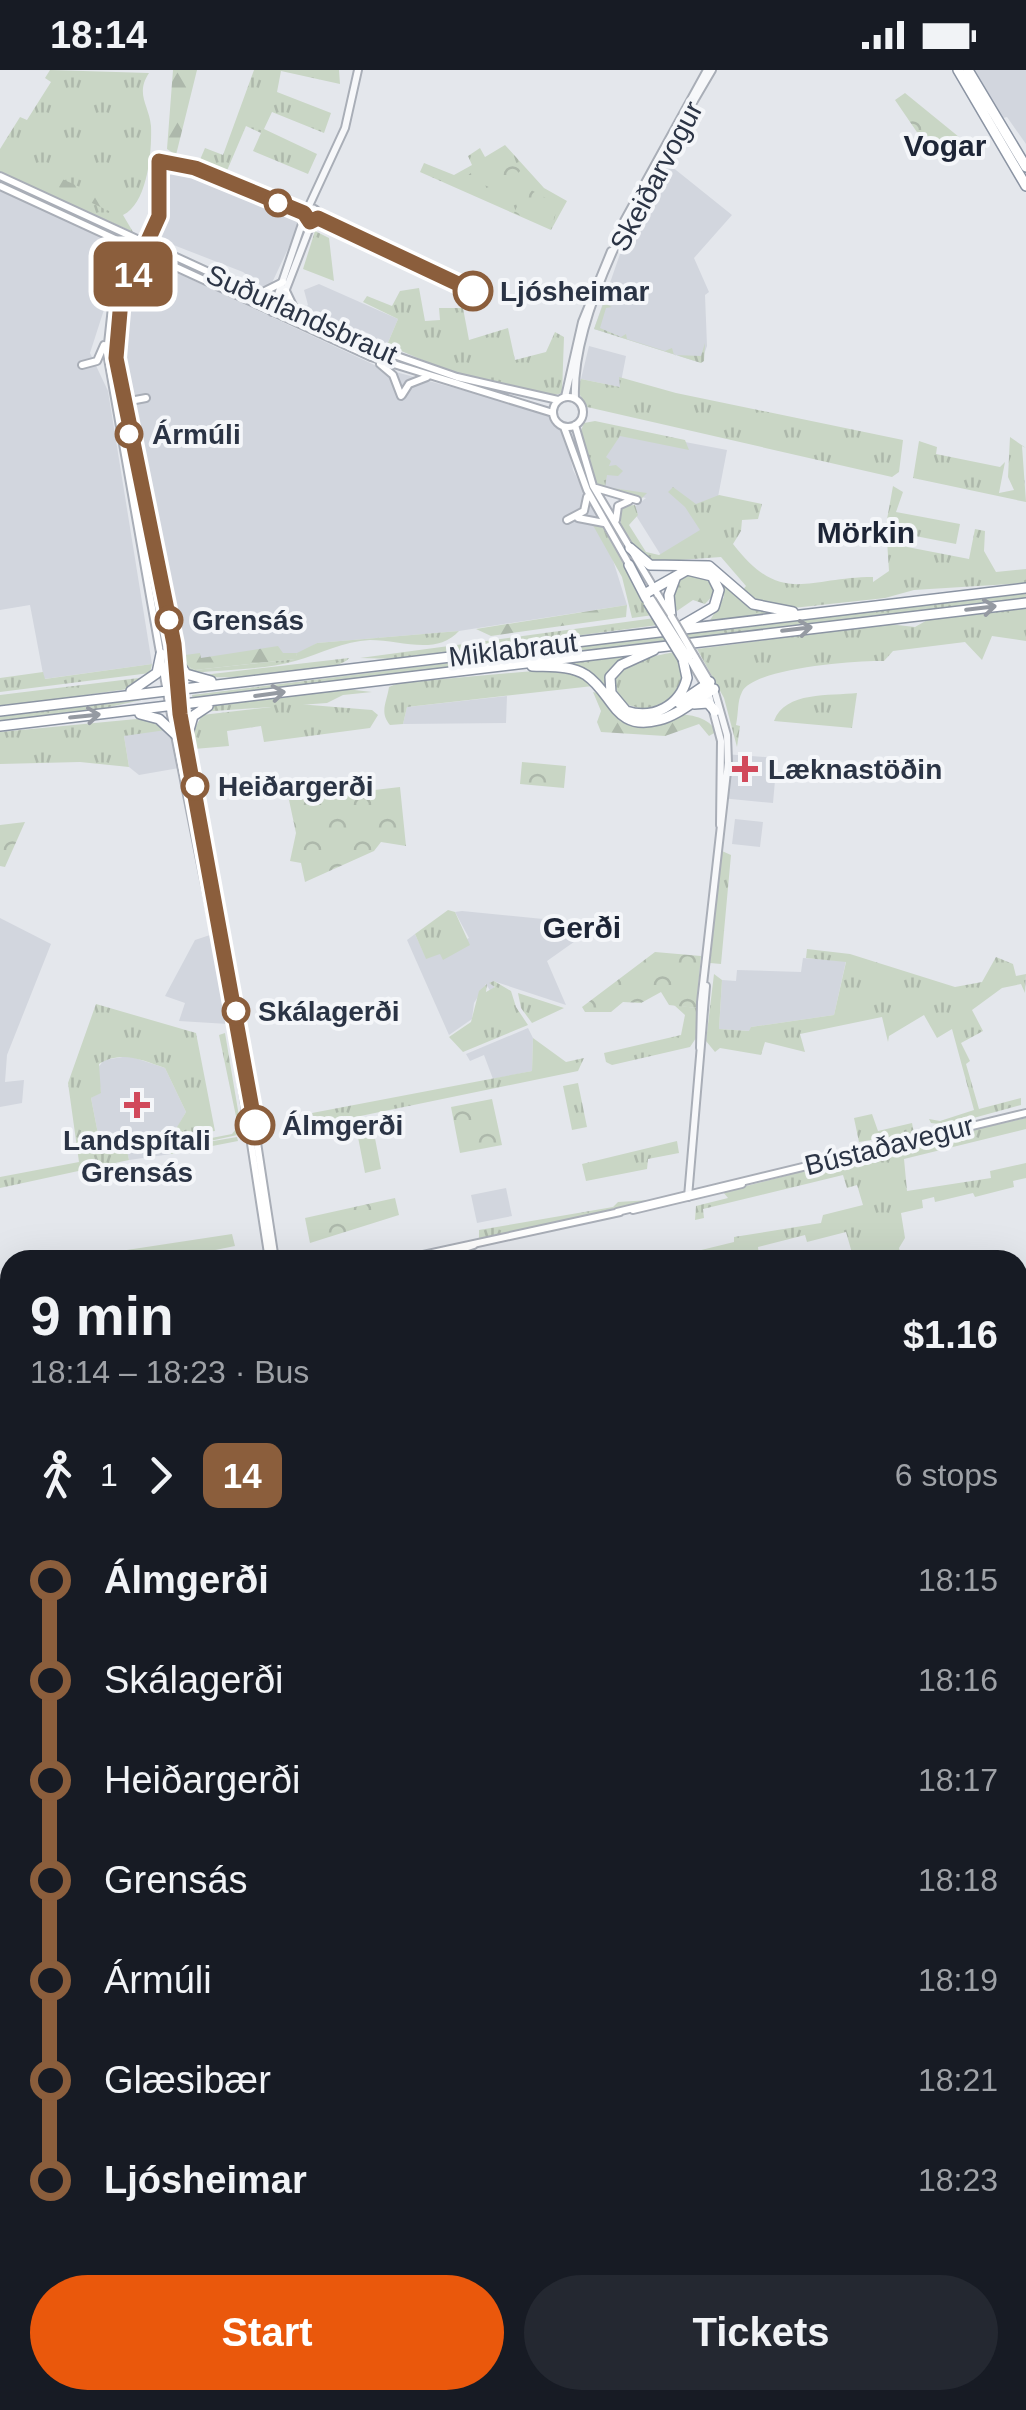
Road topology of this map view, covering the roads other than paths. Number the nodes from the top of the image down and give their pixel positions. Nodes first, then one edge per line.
1 (358, 70) edge
2 (710, 70) edge
3 (958, 70) edge
4 (968, 70) edge
5 (1026, 167) edge
6 (0, 176) edge
7 (0, 186) edge
8 (1026, 186) edge
9 (312, 209) junction
10 (308, 220) junction
11 (104, 234) junction
12 (139, 240) junction
13 (148, 244) junction
14 (134, 249) junction
15 (144, 253) junction
16 (166, 263) junction
17 (125, 270) junction
18 (130, 279) junction
19 (284, 286) junction
20 (257, 295) junction
21 (278, 304) junction
22 (274, 313) junction
23 (297, 313) junction
24 (316, 332) junction
25 (348, 336) junction
26 (106, 339) junction
27 (371, 357) junction
28 (82, 366) dead end
29 (427, 377) junction
30 (146, 398) dead end
31 (562, 398) junction
32 (575, 398) junction
33 (552, 413) junction
34 (125, 414) junction
35 (575, 425) junction
36 (564, 426) junction
37 (590, 488) junction
38 (604, 523) junction
39 (617, 526) junction
40 (630, 548) junction
41 (692, 563) junction
42 (630, 565) junction
43 (678, 574) junction
44 (1026, 588) edge
45 (653, 594) junction
46 (1026, 603) edge
47 (811, 614) junction
48 (671, 616) joint
49 (656, 632) junction
50 (671, 644) junction
51 (166, 652) junction
52 (689, 658) junction
53 (504, 664) junction
54 (234, 683) junction
55 (709, 687) junction
56 (172, 690) junction
57 (119, 696) junction
58 (220, 701) junction
59 (174, 706) junction
60 (682, 710) junction
61 (0, 711) edge
62 (661, 711) junction
63 (714, 711) junction
64 (122, 712) junction
65 (0, 726) edge
66 (175, 734) junction
67 (185, 744) junction
68 (720, 826) junction
69 (1026, 1113) edge
70 (689, 1195) junction
71 (475, 1244) junction
72 (270, 1250) edge
73 (271, 1250) edge
74 (447, 1250) edge
75 (457, 1250) edge

1 - 9 street
2 - 31 street, Skeiðarvogur
2 - 32 street, Skeiðarvogur
3 - 8 highway
4 - 5 highway
6 - 12 main road, Suðurlandsbraut
7 - 11 main road, Suðurlandsbraut
9 - 10 street
9 - 10 street
10 - 19 street
11 - 14 main road, Suðurlandsbraut
11 - 17 main road
12 - 13 main road, Suðurlandsbraut
12 - 14 main road
13 - 15 main road
13 - 20 main road, Suðurlandsbraut
14 - 15 main road, Suðurlandsbraut
14 - 17 main road
15 - 16 main road, Suðurlandsbraut
15 - 18 main road
16 - 18 main road
16 - 22 main road, Suðurlandsbraut
17 - 26 main road
18 - 34 main road
19 - 20 main road
19 - 21 street
19 - 23 main road
20 - 21 main road, Suðurlandsbraut
21 - 22 street
21 - 23 main road, Suðurlandsbraut
22 - 24 main road, Suðurlandsbraut
23 - 25 main road, Suðurlandsbraut
24 - 25 main road
24 - 27 main road, Suðurlandsbraut
25 - 31 main road, Suðurlandsbraut
26 - 28 main road
26 - 51 main road
27 - 29 main road, Suðurlandsbraut
27 - 29 main road
29 - 33 main road, Suðurlandsbraut
30 - 34 main road
31 - 32 main road, Suðurlandsbraut
31 - 33 main road
32 - 35 main road
33 - 36 main road
34 - 51 main road
35 - 36 main road
35 - 37 main road
36 - 37 main road
37 - 38 main road
37 - 38 main road
37 - 39 main road
37 - 39 main road
38 - 42 main road
39 - 40 main road
40 - 41 highway
40 - 45 main road
41 - 45 highway
41 - 47 highway
42 - 45 highway
42 - 45 main road
43 - 45 highway
43 - 45 highway
43 - 49 highway
44 - 47 highway, Miklabraut
45 - 48 highway
45 - 52 highway, bridge
50 -> 46 highway, Miklabraut
47 - 49 highway, Miklabraut
48 - 52 main road, bridge
49 - 54 highway, Miklabraut
50 - 53 highway, Miklabraut
50 - 62 highway
51 - 54 highway
51 - 56 main road
51 - 57 highway
52 - 55 main road
52 - 62 highway
58 -> 53 highway, Miklabraut
53 - 60 highway
54 - 56 highway, Miklabraut
55 - 60 highway
55 - 62 highway
55 - 63 street
55 - 68 street
56 - 57 highway, Miklabraut
56 - 59 main road
57 - 61 highway, Miklabraut
58 - 59 highway, Miklabraut
58 - 67 highway
59 - 64 highway, Miklabraut
59 - 66 main road
59 - 67 main road
60 - 63 highway
63 - 68 street
65 -> 64 highway, Miklabraut
64 - 66 highway
66 - 72 main road
67 - 73 main road
68 - 70 street
69 - 70 main road, Bústaðavegur
70 - 71 main road, Bústaðavegur
71 - 74 main road, Bústaðavegur
71 - 75 main road, Bústaðavegur

